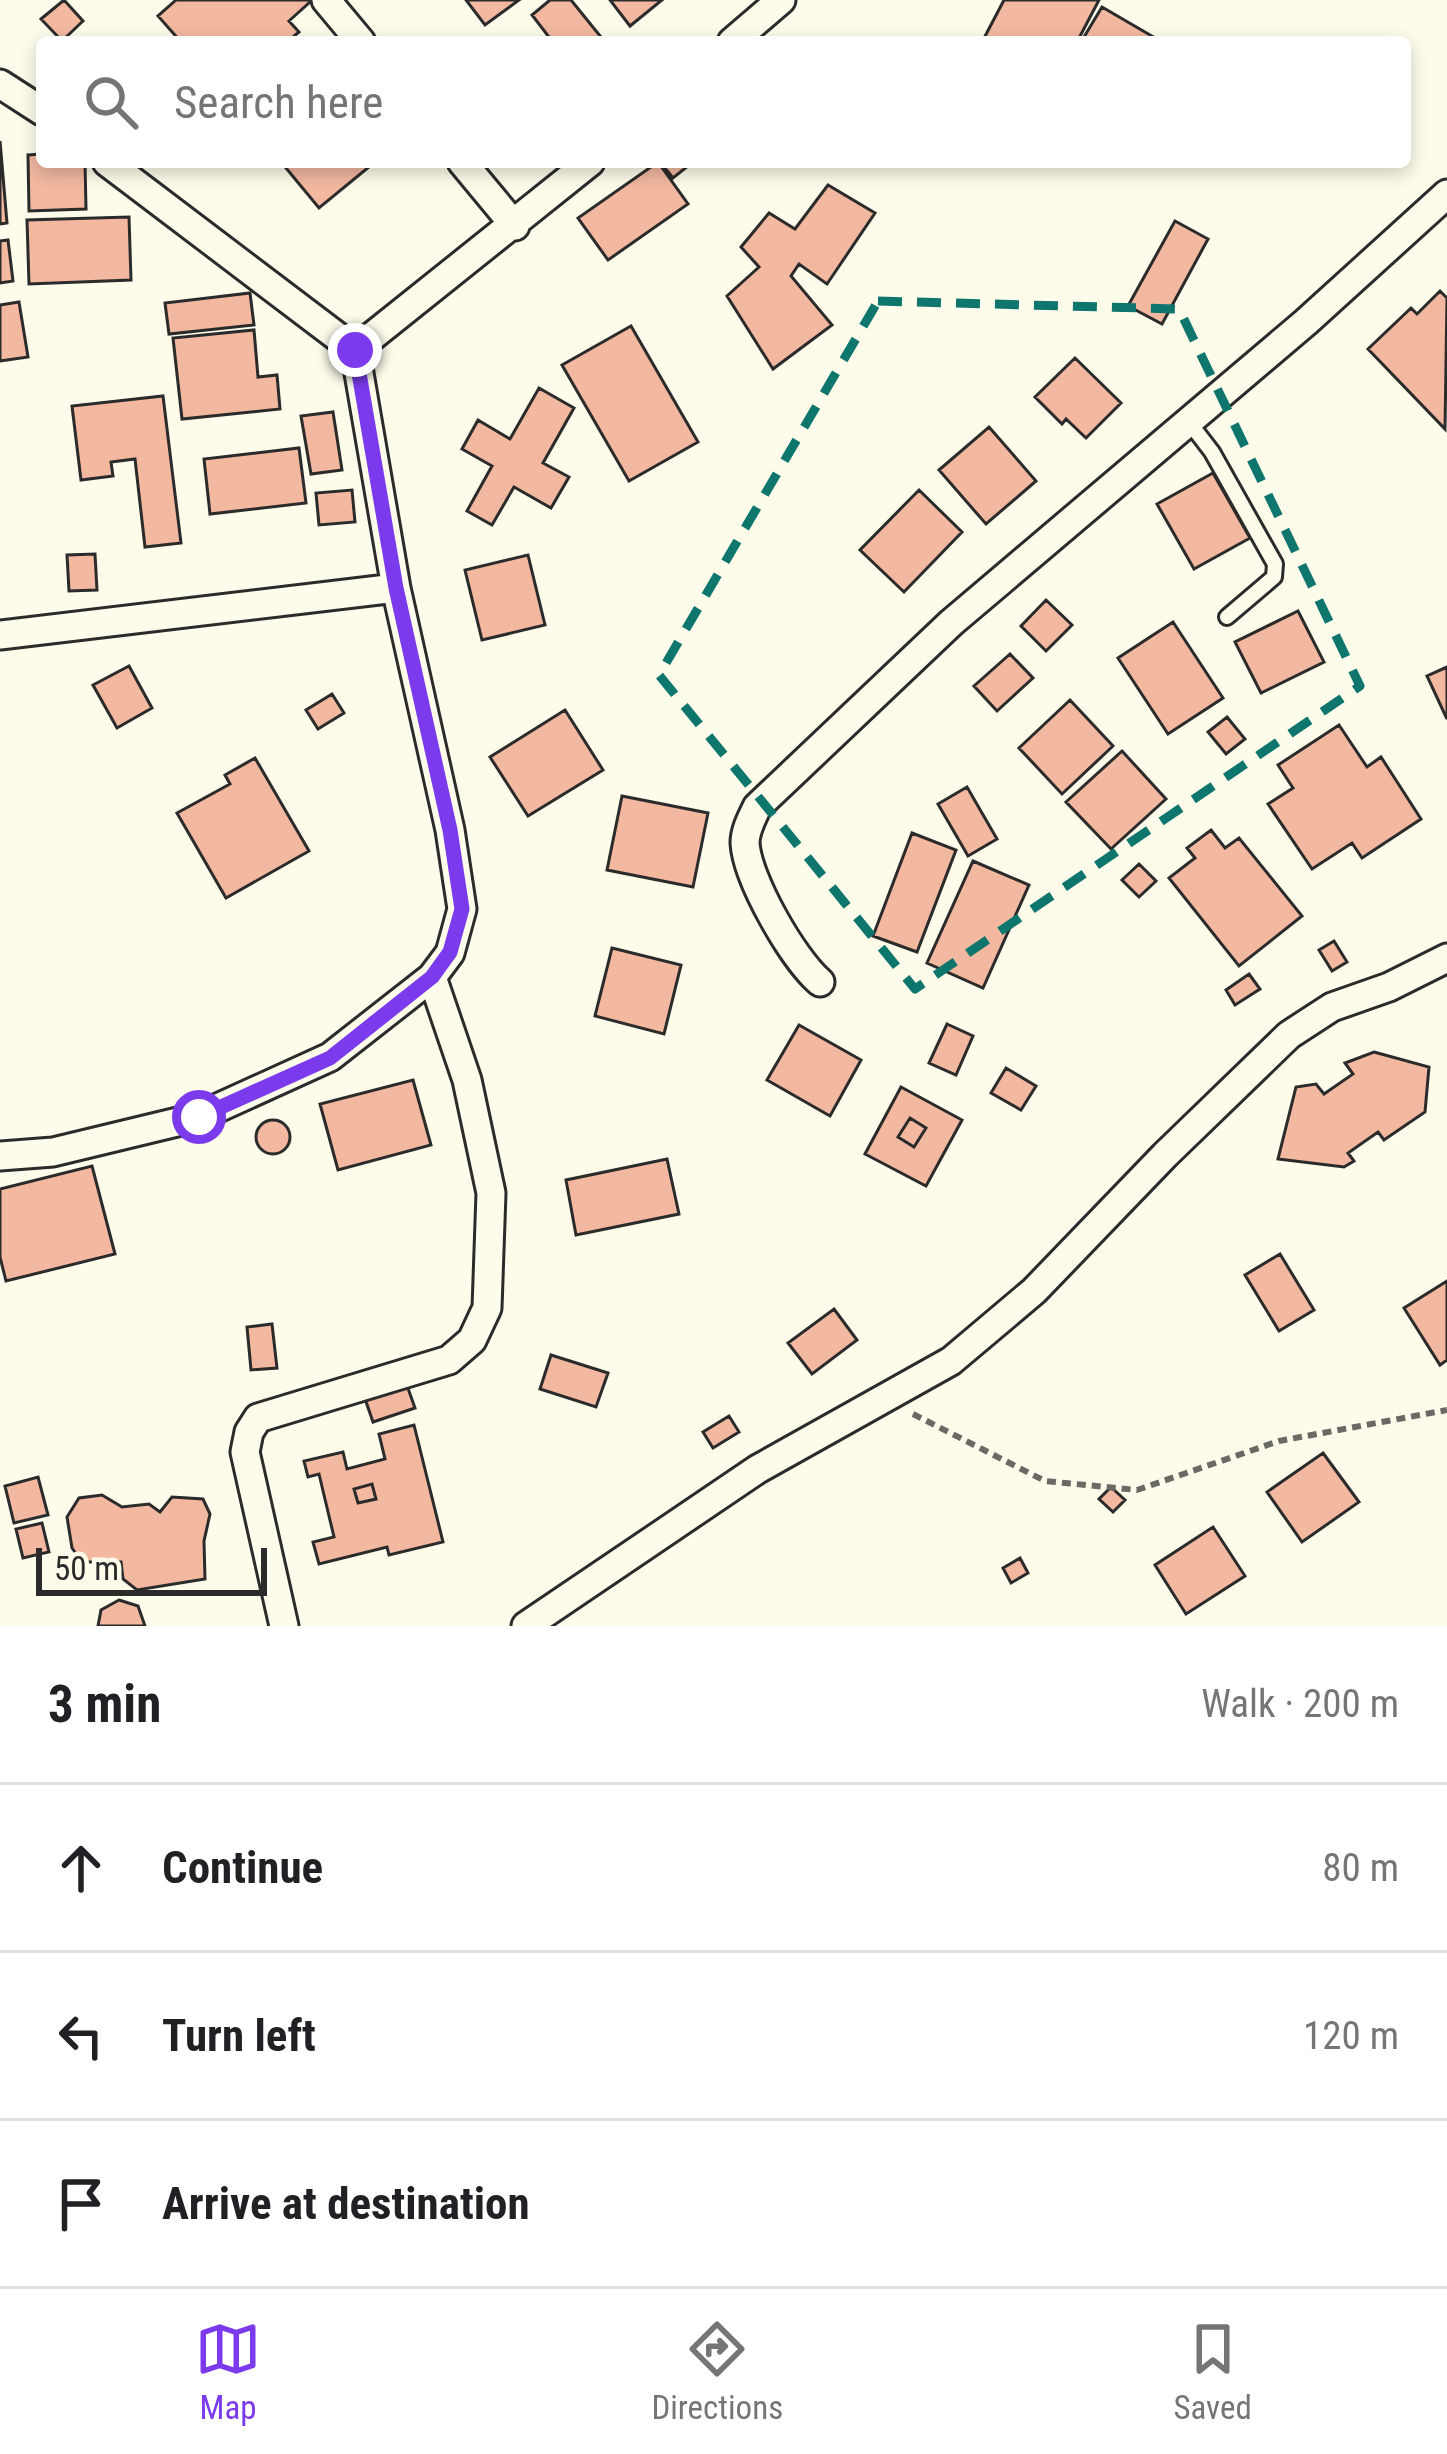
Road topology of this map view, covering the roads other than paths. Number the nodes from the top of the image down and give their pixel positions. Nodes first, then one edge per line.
1 (326, 0) edge
2 (781, 0) edge
3 (356, 36) edge
4 (739, 36) edge
5 (0, 83) edge
6 (36, 107) edge
7 (115, 168) edge
8 (467, 168) edge
9 (583, 168) edge
10 (1447, 194) edge
11 (515, 226) junction
12 (355, 350) junction
13 (1189, 422) junction
14 (396, 588) junction
15 (1227, 617) dead end
16 (0, 635) edge
17 (1447, 958) edge
18 (432, 977) junction
19 (820, 982) dead end
20 (0, 1156) edge
21 (284, 1626) edge
22 (526, 1626) edge

1 - 3 street
2 - 4 street
5 - 6 street
7 - 12 street
8 - 11 street
9 - 11 street
10 - 13 street
11 - 12 street
12 - 14 street
13 - 15 lane
13 - 19 street
14 - 16 street
14 - 18 street
17 - 22 street
18 - 20 street
18 - 21 street

